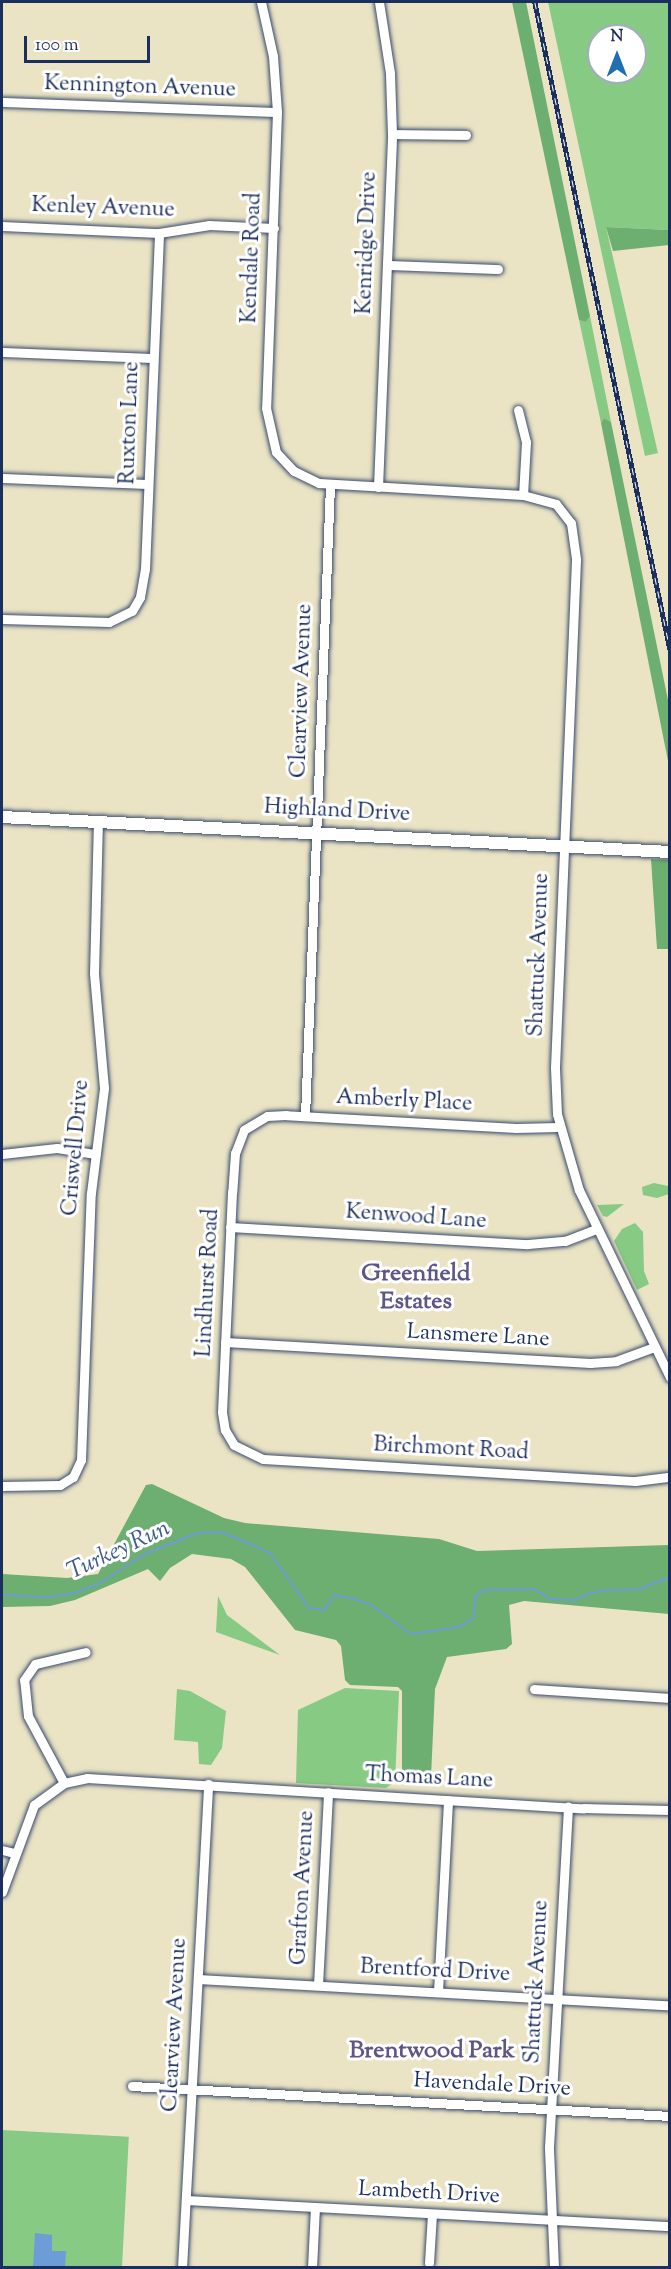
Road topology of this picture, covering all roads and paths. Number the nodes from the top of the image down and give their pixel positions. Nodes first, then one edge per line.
1 (261, 2) edge
2 (379, 2) edge
3 (2, 102) edge
4 (277, 112) junction
5 (392, 134) junction
6 (466, 135) dead end
7 (2, 226) edge
8 (274, 228) junction
9 (159, 233) junction
10 (387, 265) junction
11 (498, 269) dead end
12 (2, 352) edge
13 (153, 358) junction
14 (518, 410) dead end
15 (2, 478) edge
16 (148, 484) junction
17 (330, 484) junction
18 (378, 487) junction
19 (523, 495) junction
20 (565, 513) joint
21 (2, 619) edge
22 (2, 818) edge
23 (98, 822) junction
24 (317, 832) junction
25 (564, 847) junction
26 (669, 852) edge
27 (305, 1116) junction
28 (250, 1124) joint
29 (558, 1126) junction
30 (2, 1154) edge
31 (96, 1154) junction
32 (230, 1227) junction
33 (597, 1229) junction
34 (225, 1342) junction
35 (654, 1347) junction
36 (669, 1377) edge
37 (234, 1445) joint
38 (669, 1477) edge
39 (2, 1486) edge
40 (86, 1652) dead end
41 (534, 1689) dead end
42 (669, 1698) edge
43 (64, 1784) junction
44 (208, 1784) junction
45 (328, 1792) junction
46 (448, 1800) junction
47 (568, 1807) junction
48 (669, 1810) edge
49 (2, 1850) edge
50 (14, 1853) junction
51 (2, 1892) edge
52 (198, 1978) junction
53 (318, 1985) junction
54 (438, 1992) junction
55 (557, 1998) junction
56 (669, 2005) edge
57 (132, 2086) dead end
58 (192, 2089) junction
59 (551, 2109) junction
60 (669, 2116) edge
61 (186, 2200) junction
62 (315, 2207) junction
63 (432, 2214) junction
64 (550, 2220) junction
65 (669, 2226) edge
66 (429, 2263) dead end
67 (183, 2268) edge
68 (312, 2268) edge
69 (555, 2268) edge

1 - 4 street, Kendale Road
2 - 5 street, Kenridge Drive
3 - 4 street, Kennington Avenue
4 - 8 street, Kendale Road
5 - 6 street
5 - 10 street, Kenridge Drive
7 - 9 street, Kenley Avenue
8 - 9 street, Kenley Avenue
8 - 17 street, Kendale Road
9 - 13 street, Ruxton Lane
10 - 11 street
10 - 18 street, Kenridge Drive
12 - 13 street
13 - 16 street, Ruxton Lane
14 - 19 street
15 - 16 street
16 - 21 street, Ruxton Lane
17 - 18 street, Kendale Road
17 - 24 street, Clearview Avenue
18 - 19 street, Kendale Road
19 - 20 street, Kendale Road
20 - 25 street, Shattuck Avenue
22 - 23 street, Highland Drive
23 - 24 street, Highland Drive
23 - 31 street, Criswell Drive
24 - 25 street, Highland Drive
24 - 27 street, Clearview Avenue
25 - 26 street, Highland Drive
25 - 29 street, Shattuck Avenue
27 - 28 street, Amberly Place
27 - 29 street, Amberly Place
28 - 32 street, Lindhurst Road
29 - 33 street, Shattuck Avenue
30 - 31 street
31 - 39 street, Criswell Drive
32 - 33 street, Kenwood Lane
32 - 34 street, Lindhurst Road
33 - 35 street, Shattuck Avenue
34 - 35 street, Lansmere Lane
34 - 37 street, Lindhurst Road
35 - 36 street, Shattuck Avenue
37 - 38 street, Birchmont Road
40 - 43 street
41 - 42 street
43 - 44 street, Thomas Lane
43 - 50 street
44 - 45 street, Thomas Lane
44 - 52 street, Clearview Avenue
45 - 46 street, Thomas Lane
45 - 53 street, Grafton Avenue
46 - 47 street, Thomas Lane
46 - 54 street
47 - 48 street, Thomas Lane
47 - 55 street, Shattuck Avenue
49 - 50 street
50 - 51 street
52 - 53 street, Brentford Drive
52 - 58 street, Clearview Avenue
53 - 54 street, Brentford Drive
54 - 55 street, Brentford Drive
55 - 56 street, Brentford Drive
55 - 59 street, Shattuck Avenue
57 - 58 street, Havendale Drive
58 - 59 street, Havendale Drive
58 - 61 street, Clearview Avenue
59 - 60 street, Havendale Drive
59 - 64 street, Shattuck Avenue
61 - 62 street, Lambeth Drive
61 - 67 street, Clearview Avenue
62 - 63 street, Lambeth Drive
62 - 68 street
63 - 64 street, Lambeth Drive
63 - 66 street
64 - 65 street, Lambeth Drive
64 - 69 street, Shattuck Avenue

